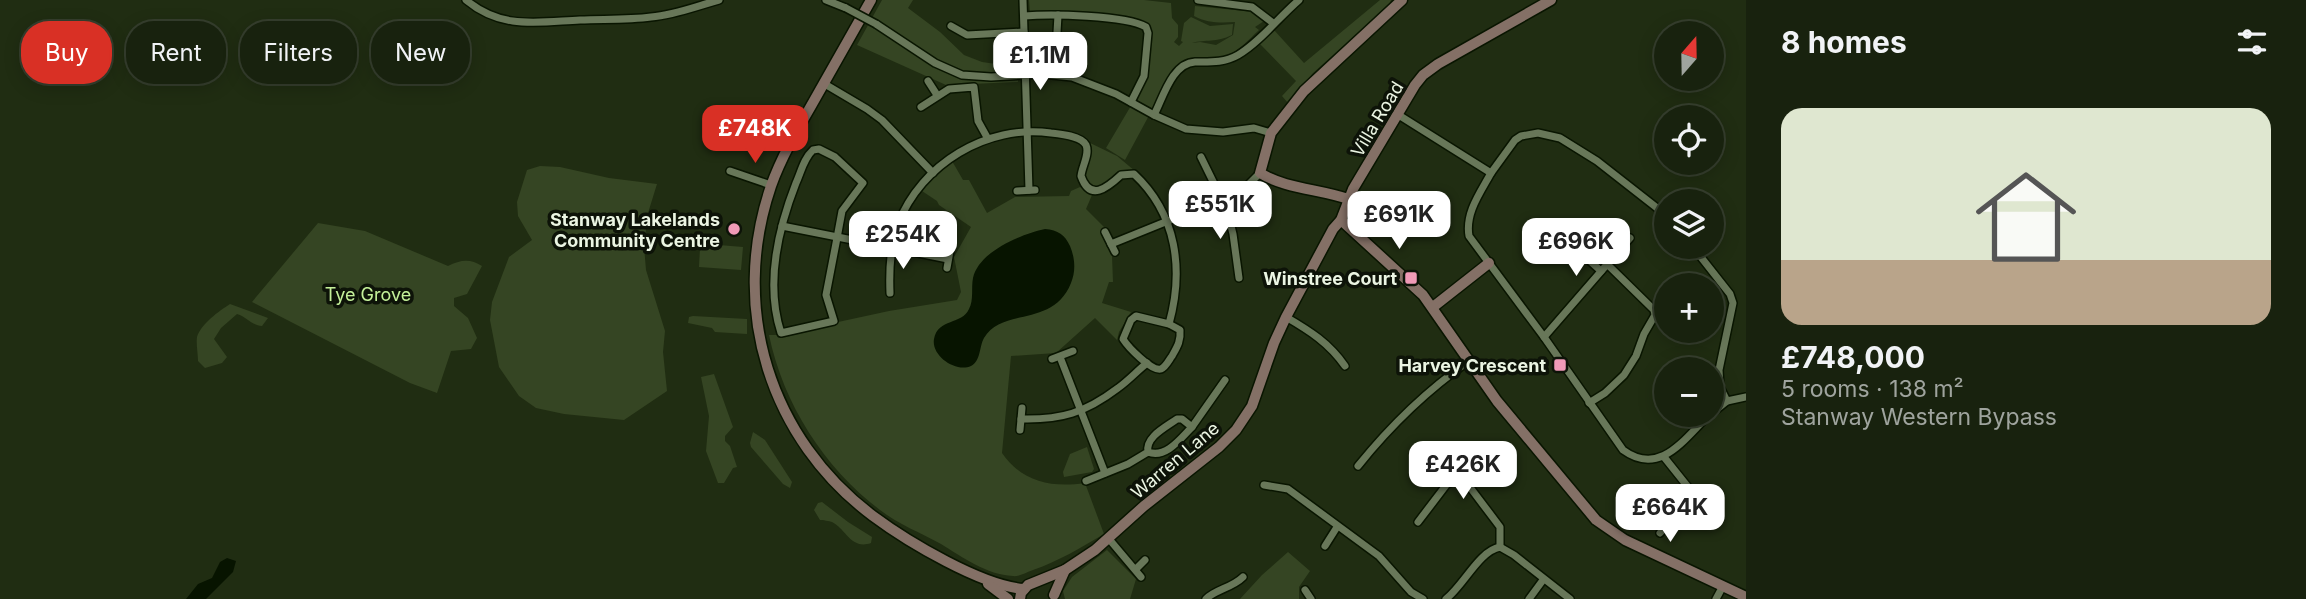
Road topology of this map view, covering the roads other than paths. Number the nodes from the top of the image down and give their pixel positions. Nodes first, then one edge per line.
1 (466, 0) edge
2 (719, 0) edge
3 (826, 0) edge
4 (871, 0) edge
5 (1023, 0) edge
6 (1198, 0) edge
7 (1298, 0) edge
8 (1402, 0) edge
9 (1551, 0) edge
10 (1222, 1) edge
11 (1058, 15) junction
12 (1024, 16) junction
13 (1273, 23) junction
14 (951, 26) dead end
15 (1024, 32) junction
16 (1056, 50) dead end
17 (1026, 75) junction
18 (928, 81) dead end
19 (823, 83) junction
20 (937, 95) junction
21 (1131, 102) junction
22 (921, 107) dead end
23 (1397, 114) junction
24 (1154, 115) junction
25 (1027, 131) junction
26 (1271, 133) junction
27 (988, 139) junction
28 (1201, 157) dead end
29 (730, 171) dead end
30 (933, 173) junction
31 (1261, 173) junction
32 (1491, 173) junction
33 (771, 185) junction
34 (1017, 191) dead end
35 (1223, 199) junction
36 (1348, 199) junction
37 (1654, 206) edge
38 (1340, 220) junction
39 (1166, 221) junction
40 (1549, 224) dead end
41 (782, 226) junction
42 (1105, 232) dead end
43 (837, 237) junction
44 (1630, 238) dead end
45 (891, 248) junction
46 (1703, 259) edge
47 (1489, 263) junction
48 (1607, 264) junction
49 (947, 268) dead end
50 (1601, 271) junction
51 (1239, 278) dead end
52 (890, 293) dead end
53 (1433, 307) junction
54 (1286, 317) junction
55 (1169, 324) junction
56 (1544, 337) junction
57 (1073, 351) dead end
58 (1469, 361) junction
59 (1147, 363) junction
60 (1345, 366) dead end
61 (1226, 380) dead end
62 (1746, 397) edge
63 (1727, 401) junction
64 (1589, 403) junction
65 (1724, 403) edge
66 (1022, 408) dead end
67 (1081, 412) junction
68 (1021, 419) junction
69 (1192, 427) junction
70 (1696, 427) edge
71 (1020, 430) dead end
72 (1149, 452) junction
73 (1664, 457) junction
74 (1358, 466) dead end
75 (1105, 473) junction
76 (1086, 481) dead end
77 (1264, 485) dead end
78 (1693, 497) junction
79 (1706, 497) dead end
80 (1418, 522) dead end
81 (1337, 527) junction
82 (1660, 533) dead end
83 (1109, 539) junction
84 (1325, 546) dead end
85 (1500, 547) junction
86 (1145, 560) dead end
87 (1136, 569) junction
88 (1065, 570) junction
89 (1141, 577) dead end
90 (1243, 578) dead end
91 (982, 579) junction
92 (1544, 580) junction
93 (1037, 583) junction
94 (1723, 586) junction
95 (1024, 589) junction
96 (1305, 590) dead end
97 (1746, 597) edge
98 (1055, 598) edge
99 (1008, 599) edge
100 (1020, 599) edge
101 (1206, 599) edge
102 (1311, 599) edge
103 (1423, 599) edge
104 (1446, 599) edge
105 (1529, 599) edge
106 (1570, 599) edge
107 (1716, 599) edge

1 - 2 street
3 - 17 street, bridge
4 - 19 street
5 - 12 street
6 - 10 street
7 - 13 street
8 - 26 street
9 - 23 street, Villa Road
10 - 13 street
11 - 12 street
11 - 16 street
11 - 21 street
12 - 15 street
13 - 24 street
14 - 15 street
15 - 17 street
17 - 21 street
17 - 25 street
18 - 20 street
19 - 30 street
19 - 33 street
20 - 22 street
20 - 27 street
21 - 24 street
23 - 32 street
23 - 36 street, Villa Road
24 - 26 street
25 - 27 street
25 - 34 street
25 - 39 street
26 - 31 street
27 - 30 street
28 - 35 street
29 - 33 street
30 - 45 street
31 - 35 street
31 - 36 street
32 - 37 street
32 - 47 street
33 - 91 street
35 - 39 street
35 - 51 street
36 - 38 street, Warren Lane
38 - 53 street
38 - 54 street, Warren Lane
39 - 42 street
39 - 55 street
40 - 50 street
41 - 43 street
41 - 43 street
41 - 43 street
43 - 45 street
44 - 48 street
45 - 49 street
45 - 52 street
46 - 63 street
47 - 53 street
47 - 56 street
48 - 50 street
48 - 64 street
50 - 56 street
53 - 58 street
54 - 60 street
54 - 83 street, Warren Lane
55 - 59 street
55 - 59 street
56 - 64 street
57 - 67 street
58 - 74 street
58 - 94 street
59 - 67 street
61 - 69 street
62 - 63 street
63 - 65 street
64 - 73 street
66 - 68 street
67 - 68 street
67 - 75 street
68 - 71 street
69 - 72 street
69 - 72 street
70 - 73 street
72 - 75 street
73 - 78 street
75 - 76 street
77 - 81 street
78 - 79 street
78 - 82 street
80 - 85 street
81 - 84 street
81 - 103 street
83 - 87 street
83 - 88 street, Warren Lane
85 - 92 street
85 - 104 street
86 - 87 street
87 - 89 street
88 - 93 street, Warren Lane
88 - 98 street
90 - 101 street
91 - 95 street
91 - 99 street
92 - 105 street
92 - 106 street
93 - 95 street, Warren Lane
93 - 98 street
94 - 97 street
94 - 107 street
95 - 100 street
96 - 102 street

